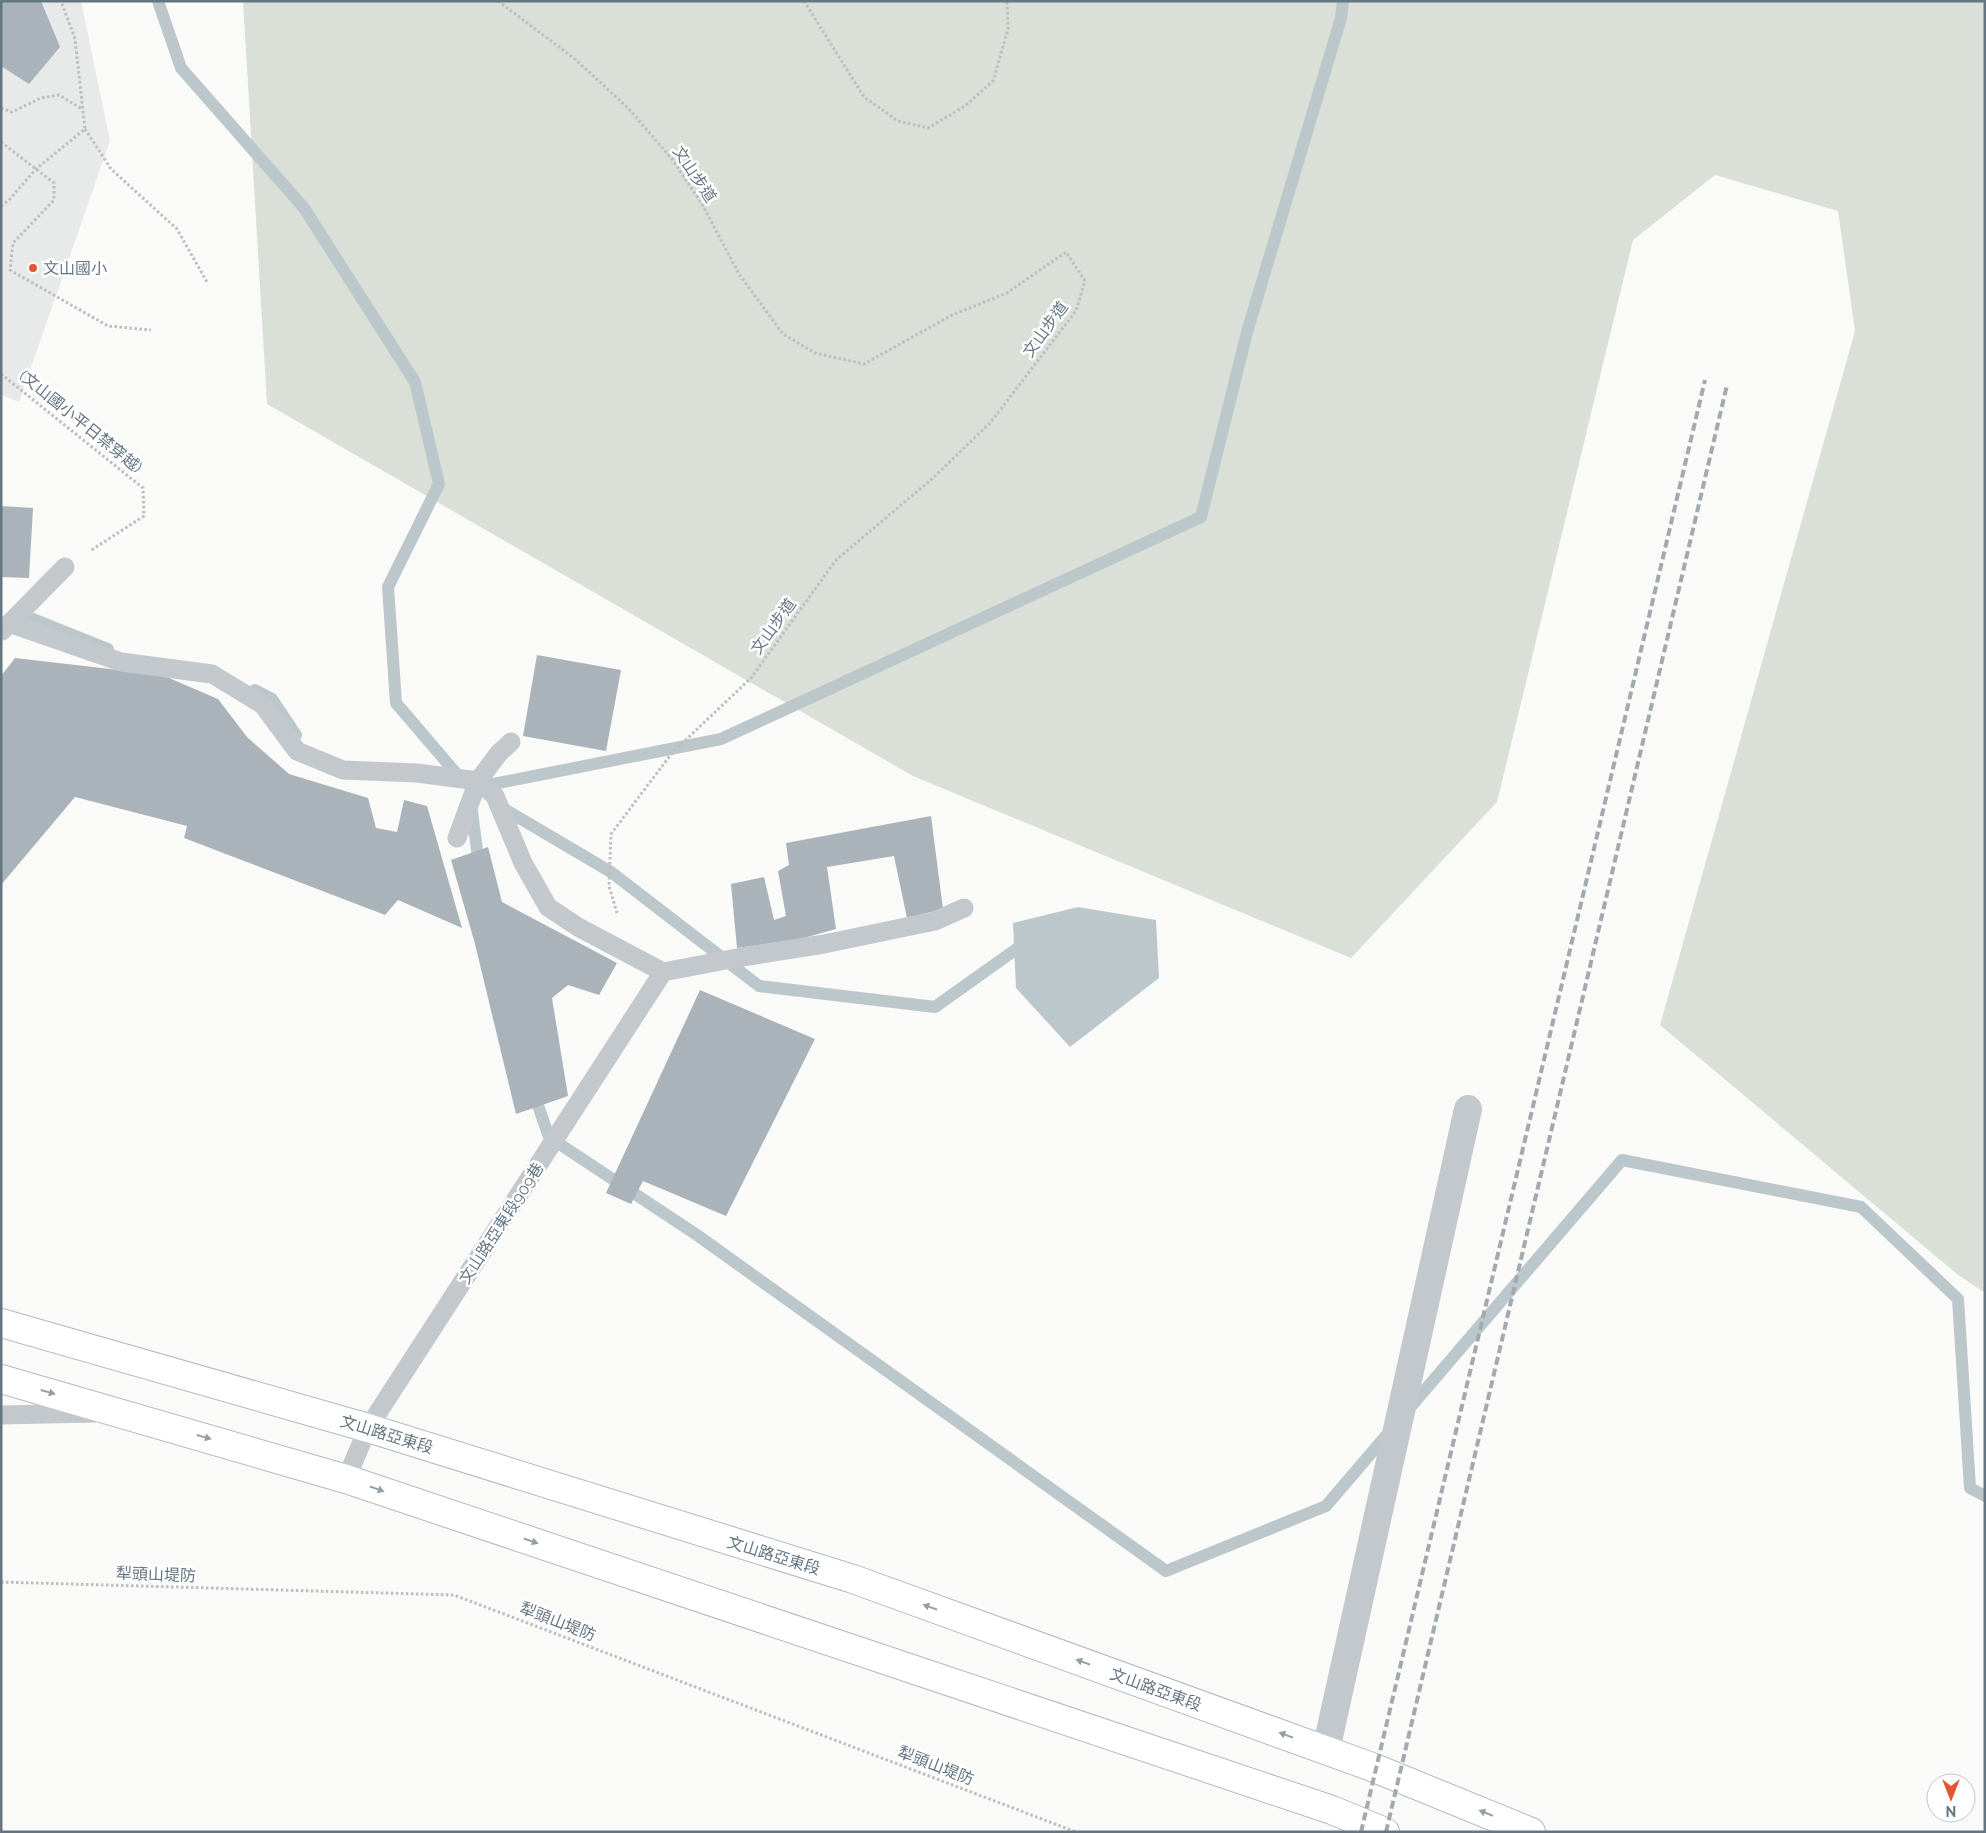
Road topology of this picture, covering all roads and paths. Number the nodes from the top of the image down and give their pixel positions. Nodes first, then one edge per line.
1 (61, 1) edge
2 (498, 1) edge
3 (804, 1) edge
4 (1007, 1) edge
5 (1, 108) edge
6 (82, 110) junction
7 (85, 129) junction
8 (1, 142) edge
9 (36, 169) junction
10 (1, 206) edge
11 (207, 282) dead end
12 (151, 330) dead end
13 (1, 374) edge
14 (66, 567) joint
15 (5, 628) edge
16 (511, 742) dead end
17 (478, 781) junction
18 (457, 838) dead end
19 (964, 908) dead end
20 (624, 917) dead end
21 (663, 972) junction
22 (1468, 1109) dead end
23 (1, 1323) edge
24 (1, 1379) edge
25 (119, 1412) junction
26 (1, 1415) edge
27 (368, 1428) junction
28 (346, 1479) junction
29 (1, 1582) edge
30 (1326, 1750) junction
31 (1076, 1832) edge
32 (1386, 1832) edge
33 (1531, 1832) edge

1 - 6 path
2 - 20 path, 文山步道
3 - 4 path
5 - 6 path
6 - 7 path
7 - 9 path
7 - 11 path
8 - 9 path
9 - 10 path
9 - 12 path
13 - 14 path, (文山國小平日禁穿越)
14 - 15 lane
15 - 17 lane
16 - 17 lane
17 - 18 lane
17 - 21 lane
19 - 21 lane
21 - 27 lane, 文山路亞東段909巷
22 - 30 street
23 - 27 main road, 文山路亞東段
24 -> 25 main road
25 - 26 lane
25 -> 28 main road
27 - 28 lane, 文山路亞東段909巷
30 -> 27 main road, 文山路亞東段
28 -> 32 main road
29 - 31 path, 犁頭山堤防
33 -> 30 main road, 文山路亞東段

